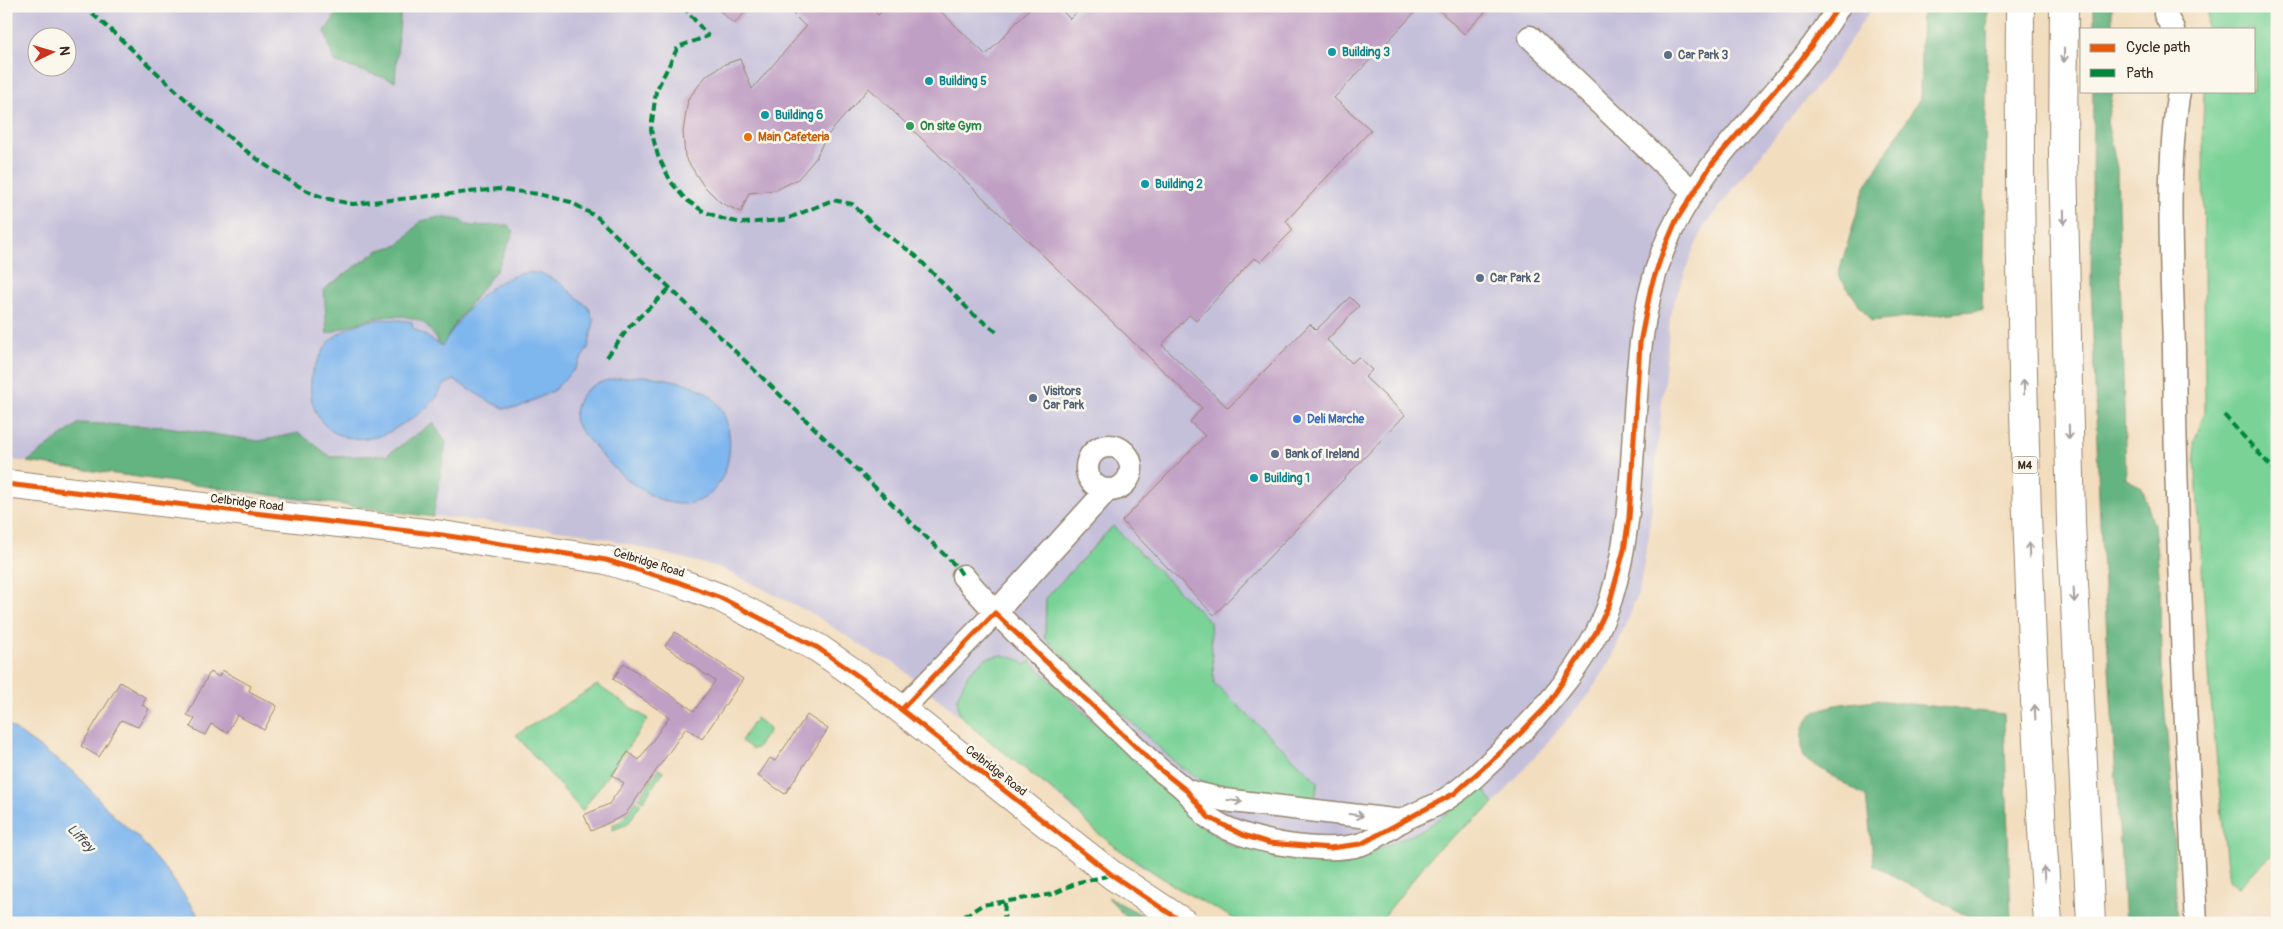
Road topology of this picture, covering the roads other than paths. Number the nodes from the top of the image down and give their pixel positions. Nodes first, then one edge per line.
1 (1839, 6) edge
2 (2020, 6) edge
3 (2064, 6) edge
4 (2165, 6) edge
5 (2172, 28) edge
6 (1530, 37) dead end
7 (2179, 92) edge
8 (1693, 192) junction
9 (6, 484) edge
10 (1107, 490) dead end
11 (963, 576) dead end
12 (995, 613) junction
13 (902, 709) junction
14 (1187, 791) junction
15 (1402, 820) junction
16 (1184, 923) edge
17 (2048, 923) edge
18 (2091, 923) edge
19 (2196, 923) edge

1 - 8 street
17 -> 2 main road, M4
3 -> 18 main road
4 - 5 street
6 - 8 street
7 - 19 street
8 - 15 street
9 - 13 main road, Celbridge Road
10 - 12 street
11 - 12 street
12 - 13 street
12 - 14 street
13 - 16 main road, Celbridge Road
14 -> 15 street
14 - 15 street

